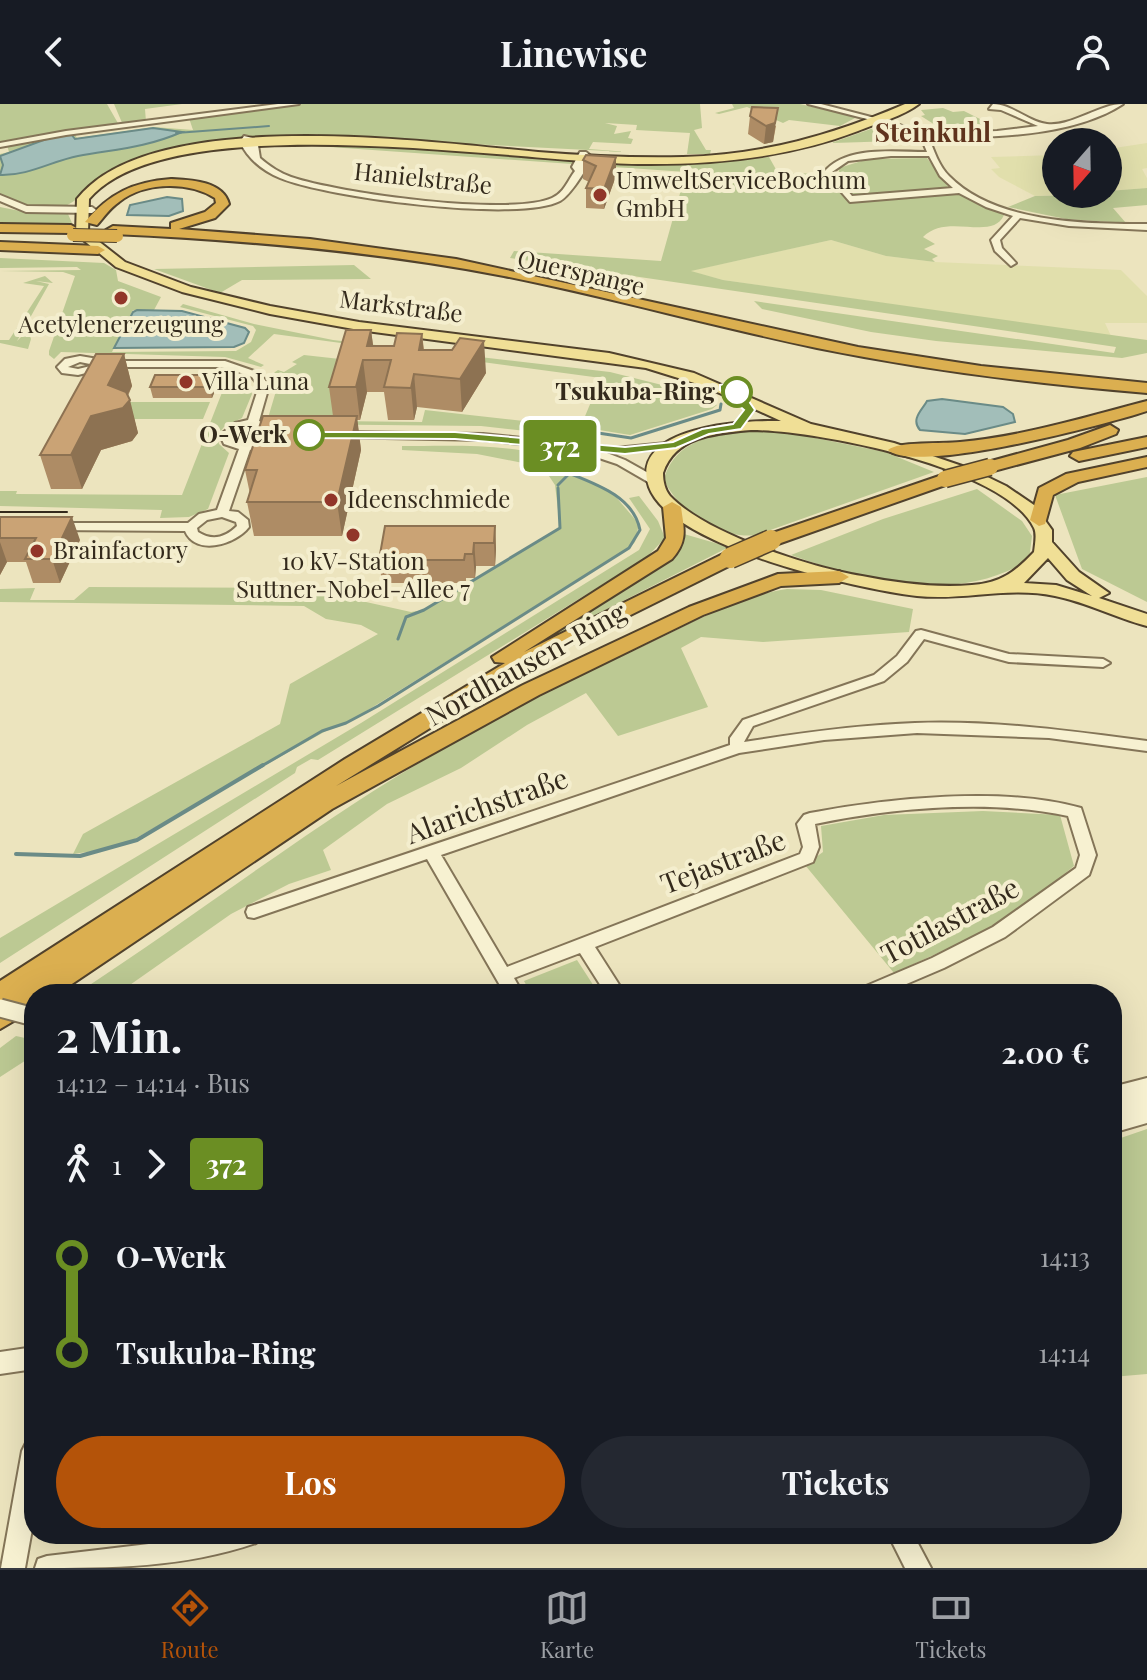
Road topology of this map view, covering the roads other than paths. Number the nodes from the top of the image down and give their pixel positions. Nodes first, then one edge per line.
1 (295, 104) edge
2 (812, 104) edge
3 (905, 104) edge
4 (914, 104) edge
5 (1119, 104) edge
6 (1004, 109) dead end
7 (875, 119) junction
8 (1045, 126) junction
9 (924, 136) junction
10 (248, 140) junction
11 (0, 145) edge
12 (931, 154) junction
13 (584, 156) junction
14 (960, 190) junction
15 (0, 198) edge
16 (78, 210) junction
17 (1019, 214) junction
18 (92, 216) junction
19 (0, 228) edge
20 (1141, 230) edge
21 (72, 232) junction
22 (115, 233) junction
23 (0, 234) edge
24 (996, 245) junction
25 (0, 246) edge
26 (980, 247) dead end
27 (98, 250) junction
28 (1011, 263) dead end
29 (123, 264) junction
30 (88, 365) edge
31 (724, 388) junction
32 (1146, 399) edge
33 (253, 423) junction
34 (737, 426) junction
35 (807, 428) junction
36 (273, 435) junction
37 (287, 435) edge
38 (322, 435) edge
39 (1147, 442) edge
40 (676, 445) junction
41 (245, 447) junction
42 (580, 449) junction
43 (897, 450) junction
44 (1147, 462) edge
45 (998, 470) junction
46 (655, 482) junction
47 (672, 507) junction
48 (222, 513) junction
49 (1039, 520) junction
50 (46, 527) edge
51 (191, 527) junction
52 (1046, 546) junction
53 (738, 561) junction
54 (839, 577) junction
55 (993, 587) junction
56 (1147, 619) edge
57 (1103, 663) dead end
58 (1147, 746) edge
59 (737, 748) junction
60 (324, 803) junction
61 (1075, 812) joint
62 (267, 820) junction
63 (432, 854) junction
64 (254, 912) dead end
65 (584, 944) junction
66 (504, 975) junction
67 (52, 984) edge
68 (509, 984) edge
69 (610, 984) edge
70 (889, 984) edge
71 (0, 995) edge
72 (24, 1002) edge
73 (0, 1008) edge
74 (24, 1014) edge
75 (0, 1018) edge
76 (1147, 1086) edge
77 (1122, 1092) edge
78 (1147, 1100) edge
79 (1122, 1106) edge
80 (1147, 1115) edge
81 (1122, 1122) edge
82 (24, 1359) edge
83 (0, 1363) edge
84 (24, 1507) edge
85 (214, 1544) edge
86 (906, 1544) edge
87 (13, 1568) edge
88 (47, 1568) edge
89 (919, 1568) edge

1 - 11 street
2 - 7 street
3 - 7 main road
4 - 7 main road
5 - 8 street
6 - 8 street
7 - 9 street
7 - 13 main road
8 - 9 street
9 - 12 street
10 - 13 main road
10 - 13 street, Hanielstraße
10 - 16 main road
10 - 18 main road
12 - 14 street
12 - 14 street
14 - 17 street
15 - 16 street
16 - 18 street
16 - 27 main road, Markstraße
17 - 20 street
17 - 24 street
18 - 22 highway
18 - 29 main road, Markstraße
19 - 21 highway, Querspange
21 - 22 highway, Querspange, bridge
21 - 23 highway, Querspange
22 - 32 highway, Querspange
24 - 26 street
24 - 28 street
25 - 27 highway
27 - 29 main road, Markstraße
29 - 31 main road, Markstraße
30 - 33 street
31 - 34 main road
31 - 35 main road, Markstraße
32 - 43 highway
32 - 45 highway
33 - 36 street
33 - 41 street
34 - 35 main road
34 - 40 main road
35 - 43 main road
36 - 37 street
36 - 41 street
38 - 42 street
39 - 45 highway
40 - 42 street
40 - 46 main road
41 - 48 street
42 - 46 street
43 - 49 main road
44 - 49 highway
45 - 53 highway, Nordhausen-Ring
46 - 47 main road
47 - 54 main road
47 - 62 highway
48 - 51 street
48 - 51 street
49 - 52 main road
50 - 51 street
52 - 55 main road
52 - 56 main road
53 - 60 highway, Nordhausen-Ring
53 - 62 highway, Nordhausen-Ring
54 - 55 main road
54 - 60 highway
55 - 56 main road
57 - 59 street
58 - 59 street, Alarichstraße
59 - 63 street, Alarichstraße
60 - 67 highway, Nordhausen-Ring
61 - 65 street, Tejastraße
61 - 70 street, Totilastraße
62 - 71 highway, Nordhausen-Ring
63 - 64 street, Alarichstraße
63 - 66 street
65 - 66 street, Tejastraße
65 - 69 street
66 - 68 street
72 - 75 highway, Nordhausen-Ring
73 - 74 street, bridge
76 - 77 street
78 - 79 street
80 - 81 street
82 - 83 street
84 - 87 street
85 - 88 street
86 - 89 street

